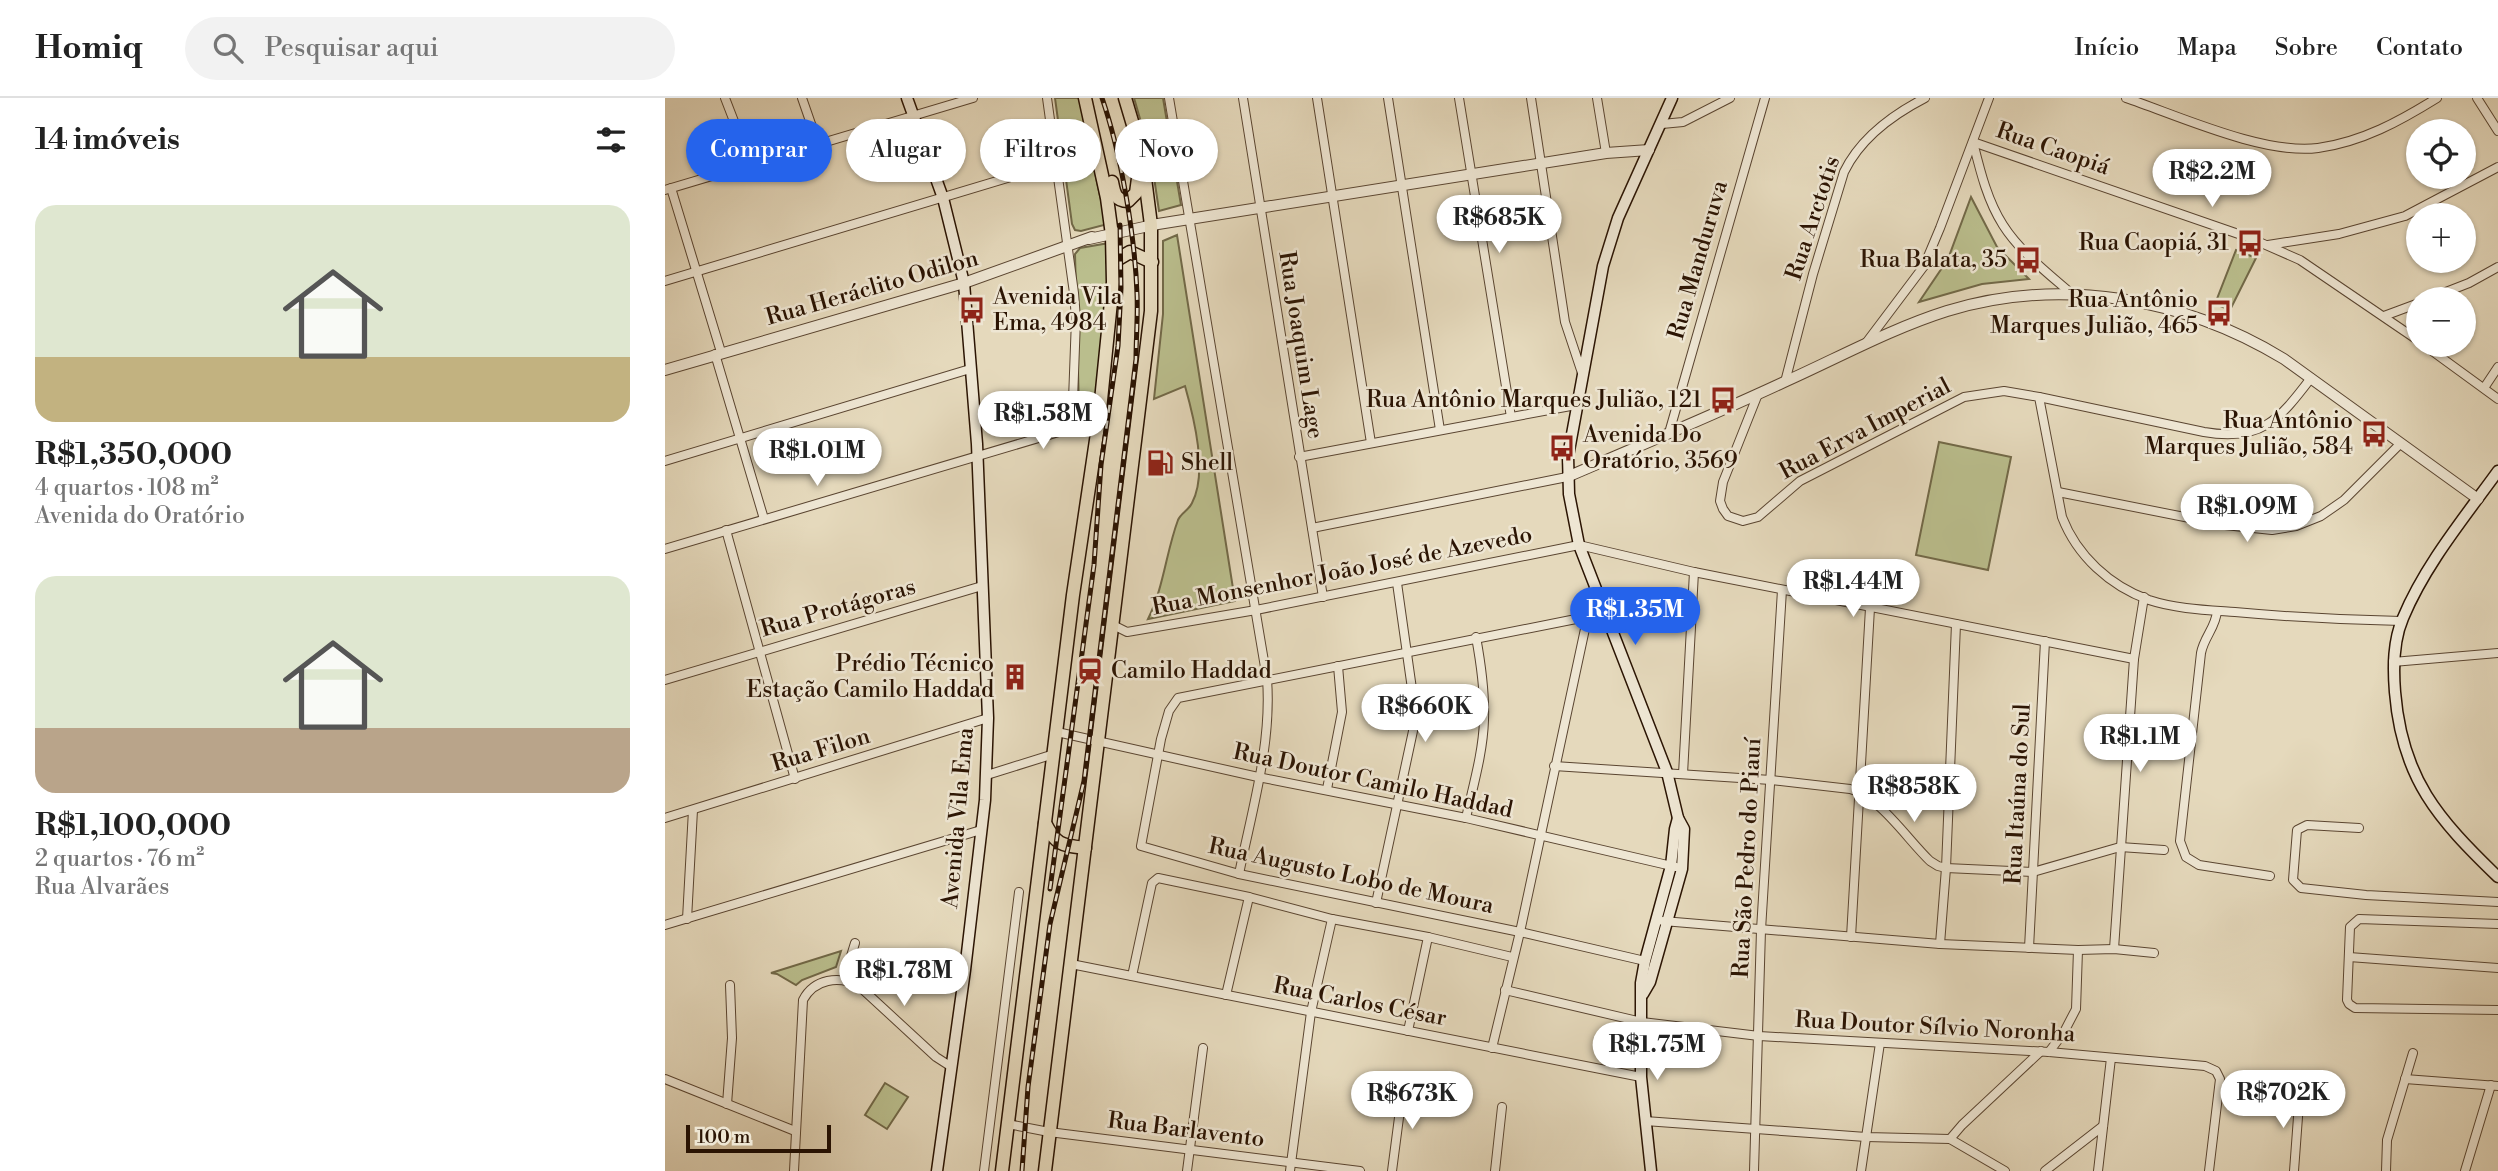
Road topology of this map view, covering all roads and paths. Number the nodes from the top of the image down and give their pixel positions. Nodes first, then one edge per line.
1 (725, 98) edge
2 (802, 98) edge
3 (907, 98) edge
4 (974, 98) edge
5 (1047, 98) edge
6 (1085, 98) edge
7 (1125, 98) edge
8 (1170, 98) edge
9 (1243, 98) edge
10 (1317, 98) edge
11 (1388, 98) edge
12 (1459, 98) edge
13 (1531, 98) edge
14 (1597, 98) edge
15 (1672, 98) edge
16 (1730, 98) edge
17 (1765, 98) edge
18 (1925, 98) edge
19 (1989, 98) edge
20 (2126, 98) edge
21 (2437, 98) edge
22 (2477, 98) edge
23 (913, 117) junction
24 (733, 119) edge
25 (809, 119) edge
26 (1050, 119) edge
27 (1131, 119) edge
28 (1662, 124) junction
29 (2498, 131) edge
30 (832, 141) edge
31 (1973, 142) junction
32 (1649, 150) junction
33 (1607, 153) junction
34 (1542, 163) junction
35 (2498, 167) edge
36 (1471, 174) junction
37 (692, 182) edge
38 (995, 182) edge
39 (1060, 182) edge
40 (1138, 182) edge
41 (1145, 182) edge
42 (1403, 185) junction
43 (668, 189) edge
44 (1333, 196) junction
45 (943, 198) junction
46 (1261, 207) junction
47 (1190, 219) junction
48 (1151, 225) junction
49 (1112, 233) junction
50 (2266, 245) junction
51 (1068, 246) junction
52 (1113, 262) junction
53 (1152, 262) junction
54 (2498, 267) edge
55 (696, 272) junction
56 (665, 281) edge
57 (964, 283) junction
58 (2459, 287) edge
59 (2073, 295) junction
60 (2406, 308) edge
61 (2384, 316) junction
62 (2406, 332) edge
63 (1865, 344) junction
64 (718, 353) junction
65 (2441, 357) edge
66 (2498, 367) edge
67 (970, 369) junction
68 (665, 370) edge
69 (1582, 373) junction
70 (2311, 378) junction
71 (1785, 382) junction
72 (2484, 388) junction
73 (1758, 394) junction
74 (2039, 397) junction
75 (2498, 399) edge
76 (1576, 405) junction
77 (1511, 417) junction
78 (1099, 420) junction
79 (1072, 428) junction
80 (1440, 430) junction
81 (1669, 433) junction
82 (740, 438) junction
83 (1371, 443) junction
84 (2401, 443) junction
85 (978, 456) junction
86 (1299, 457) junction
87 (665, 461) edge
88 (2498, 471) edge
89 (1567, 477) junction
90 (2057, 492) junction
91 (2478, 499) junction
92 (764, 519) junction
93 (1312, 528) junction
94 (726, 530) junction
95 (1579, 545) junction
96 (665, 549) edge
97 (1694, 572) junction
98 (1397, 583) junction
99 (982, 586) junction
100 (1594, 587) junction
101 (1782, 590) junction
102 (1323, 597) junction
103 (2144, 597) junction
104 (1870, 608) junction
105 (1256, 610) junction
106 (2217, 611) junction
107 (1587, 617) junction
108 (2402, 621) junction
109 (1956, 624) junction
110 (1113, 625) junction
111 (1476, 637) junction
112 (2045, 641) junction
113 (1408, 651) junction
114 (757, 652) junction
115 (2498, 653) edge
116 (2134, 659) junction
117 (2393, 662) junction
118 (1338, 666) junction
119 (1267, 679) junction
120 (665, 680) edge
121 (988, 718) junction
122 (1057, 732) junction
123 (1098, 742) junction
124 (1054, 754) junction
125 (1159, 755) junction
126 (1554, 766) junction
127 (1667, 772) junction
128 (1683, 774) junction
129 (987, 775) junction
130 (1258, 777) junction
131 (795, 779) junction
132 (1771, 780) junction
133 (1327, 789) junction
134 (1860, 791) junction
135 (1397, 804) junction
136 (693, 810) junction
137 (665, 818) edge
138 (1466, 818) junction
139 (1045, 822) junction
140 (2359, 828) dead end
141 (981, 830) junction
142 (1540, 836) junction
143 (2120, 846) junction
144 (1085, 848) junction
145 (2164, 850) dead end
146 (1677, 868) junction
147 (1946, 869) junction
148 (2032, 872) junction
149 (1238, 874) junction
150 (2270, 876) dead end
151 (2498, 877) edge
152 (1019, 892) dead end
153 (1248, 897) junction
154 (2498, 902) edge
155 (1376, 903) junction
156 (687, 919) junction
157 (1332, 919) junction
158 (1662, 921) junction
159 (2498, 924) edge
160 (665, 925) edge
161 (1761, 930) junction
162 (1520, 932) junction
163 (1428, 937) junction
164 (1851, 937) junction
165 (855, 943) dead end
166 (1940, 944) junction
167 (2029, 948) junction
168 (2114, 949) junction
169 (2078, 950) junction
170 (2154, 953) dead end
171 (1512, 957) junction
172 (2349, 957) junction
173 (1645, 961) junction
174 (1071, 964) junction
175 (2498, 968) edge
176 (1132, 976) junction
177 (844, 979) junction
178 (730, 985) dead end
179 (1505, 990) junction
180 (1226, 995) junction
181 (1643, 995) junction
182 (2498, 1010) edge
183 (1311, 1012) junction
184 (1642, 1022) junction
185 (1408, 1031) junction
186 (1759, 1037) junction
187 (1880, 1043) junction
188 (1203, 1048) dead end
189 (1492, 1048) junction
190 (2045, 1052) junction
191 (2413, 1053) dead end
192 (2111, 1058) junction
193 (950, 1066) junction
194 (1641, 1077) junction
195 (665, 1079) edge
196 (2405, 1079) junction
197 (2494, 1086) edge
198 (1403, 1087) dead end
199 (2300, 1090) dead end
200 (727, 1104) junction
201 (1502, 1107) dead end
202 (1645, 1121) junction
203 (1008, 1125) junction
204 (2103, 1126) junction
205 (1755, 1128) junction
206 (795, 1132) junction
207 (1049, 1132) junction
208 (1866, 1137) junction
209 (1950, 1139) junction
210 (1189, 1149) junction
211 (1290, 1166) edge
212 (794, 1171) edge
213 (937, 1171) edge
214 (983, 1171) edge
215 (1002, 1171) edge
216 (1045, 1171) edge
217 (1187, 1171) edge
218 (1360, 1171) edge
219 (1392, 1171) edge
220 (1495, 1171) edge
221 (1650, 1171) edge
222 (1754, 1171) edge
223 (1861, 1171) edge
224 (2005, 1171) edge
225 (2045, 1171) edge
226 (2098, 1171) edge
227 (2209, 1171) edge
228 (2294, 1171) edge
229 (2386, 1171) edge
230 (2465, 1171) edge

1 - 24 street
2 - 25 street
3 - 23 main road, Avenida Vila Ema
4 - 23 street
5 - 26 street
6 - 40 main road
6 - 49 main road
7 - 27 main road
8 - 47 street
9 - 46 street, Rua Joaquim Lage
10 - 44 street
11 - 42 street
12 - 36 street
13 - 34 street
14 - 33 street
15 - 28 main road
16 - 28 street
17 - 81 street, Rua Manduruva
18 - 71 street, Rua Arctotis
19 - 31 street
20 - 21 street
22 - 29 street
23 - 30 street
23 - 45 main road, Avenida Vila Ema
28 - 32 main road
31 - 50 street, Rua Caopiá
31 - 59 street
31 - 63 street
32 - 33 street, Rua Heráclito Odilon
32 - 69 main road
33 - 34 street, Rua Heráclito Odilon
34 - 36 street, Rua Heráclito Odilon
34 - 69 street
35 - 50 street
36 - 42 street, Rua Heráclito Odilon
36 - 77 street
37 - 43 street
38 - 45 street
39 - 51 street
41 - 48 main road
42 - 44 street, Rua Heráclito Odilon
42 - 80 street
43 - 55 street
44 - 46 street, Rua Heráclito Odilon
44 - 83 street
45 - 55 street
45 - 57 main road, Avenida Vila Ema
46 - 47 street, Rua Heráclito Odilon
46 - 86 street, Rua Joaquim Lage
47 - 48 street, Rua Heráclito Odilon
47 - 105 street
48 - 49 street, Rua Heráclito Odilon
48 - 53 main road
49 - 51 street, Rua Heráclito Odilon
49 - 52 main road
50 - 61 street, Rua Caopiá
51 - 57 street, Rua Heráclito Odilon
51 - 79 street
52 - 53 main road
52 - 78 main road
53 - 110 main road
54 - 58 street
55 - 56 street
55 - 64 street
57 - 64 street, Rua Heráclito Odilon
57 - 67 main road, Avenida Vila Ema
59 - 63 street
59 - 70 street
60 - 61 street
61 - 62 street, Rua Caopiá
63 - 71 street
64 - 68 street, Rua Heráclito Odilon
64 - 82 street
65 - 72 street
66 - 72 street
67 - 82 street
67 - 85 main road, Avenida Vila Ema
69 - 76 main road
70 - 74 street
70 - 84 street
71 - 73 street
72 - 75 street
73 - 74 street, Rua Erva Imperial
73 - 81 street
74 - 90 street
76 - 77 street
76 - 89 main road
77 - 80 street
78 - 79 street
78 - 122 main road
79 - 85 street
80 - 83 street
81 - 89 street
82 - 87 street
82 - 92 street
83 - 86 street
84 - 90 street
84 - 91 street
85 - 92 street
85 - 99 main road, Avenida Vila Ema
86 - 93 street, Rua Joaquim Lage
88 - 91 main road
89 - 93 street
89 - 95 main road
90 - 103 street
91 - 108 main road
92 - 94 street
93 - 102 street, Rua Joaquim Lage
94 - 96 street
94 - 114 street
95 - 97 street
95 - 98 street, Rua Monsenhor João José de Azevedo
95 - 100 main road
97 - 101 street
97 - 128 street
98 - 102 street, Rua Monsenhor João José de Azevedo
98 - 113 street
99 - 114 street, Rua Protágoras
99 - 121 main road, Avenida Vila Ema
100 - 107 street
100 - 127 main road
101 - 104 street
101 - 132 street, Rua São Pedro do Piauí
102 - 105 street, Rua Monsenhor João José de Azevedo
103 - 106 street
103 - 116 street
104 - 109 street
104 - 134 street
105 - 110 street, Rua Monsenhor João José de Azevedo
105 - 119 street
106 - 108 street
106 - 150 street
107 - 111 street
107 - 126 street
108 - 117 main road
109 - 112 street
109 - 147 street
110 - 123 main road
111 - 113 street
111 - 138 street
112 - 116 street
112 - 148 street, Rua Itaúna do Sul
113 - 118 street
113 - 135 street
114 - 120 street, Rua Protágoras
114 - 131 street
115 - 117 street
116 - 143 street
117 - 151 main road
118 - 119 street
118 - 133 street
119 - 125 street
119 - 130 street
121 - 129 main road, Avenida Vila Ema
121 - 131 street, Rua Filon
122 - 123 street, Rua Doutor Camilo Haddad
122 - 124 main road
123 - 125 street, Rua Doutor Camilo Haddad
123 - 144 main road
124 - 129 street
124 - 139 main road
125 - 130 street, Rua Doutor Camilo Haddad
125 - 149 street, Rua Augusto Lobo de Moura
126 - 127 street
126 - 142 street
127 - 128 street
127 - 146 main road
128 - 132 street
129 - 141 main road, Avenida Vila Ema
130 - 133 street, Rua Doutor Camilo Haddad
130 - 149 street
131 - 136 street, Rua Filon
132 - 134 street
132 - 161 street, Rua São Pedro do Piauí
133 - 135 street, Rua Doutor Camilo Haddad
134 - 147 street
134 - 164 street
135 - 138 street, Rua Doutor Camilo Haddad
135 - 155 street
136 - 137 street, Rua Filon
136 - 156 street
138 - 142 street, Rua Doutor Camilo Haddad
139 - 144 main road
139 - 203 main road
140 - 154 street
141 - 156 street
141 - 193 main road, Avenida Vila Ema
142 - 146 street, Rua Doutor Camilo Haddad
142 - 162 street
143 - 145 street
143 - 148 street
143 - 168 street
144 - 174 main road
146 - 158 main road
147 - 148 street
147 - 166 street
148 - 167 street, Rua Itaúna do Sul
149 - 155 street, Rua Augusto Lobo de Moura
152 - 214 street
153 - 157 street
153 - 176 street
153 - 180 street
155 - 162 street, Rua Augusto Lobo de Moura
156 - 160 street
157 - 163 street
157 - 183 street
158 - 161 street
158 - 173 main road
158 - 181 main road
159 - 172 street
161 - 164 street
161 - 186 street, Rua São Pedro do Piauí
162 - 171 street
162 - 173 street, Rua Augusto Lobo de Moura
163 - 171 street
163 - 185 street
164 - 166 street
165 - 177 street
166 - 167 street
167 - 169 street
168 - 169 street
168 - 170 street
169 - 190 street
171 - 179 street
172 - 175 street
172 - 182 street
173 - 181 main road
174 - 176 street, Rua Carlos César
174 - 207 main road
176 - 180 street, Rua Carlos César
177 - 193 street
177 - 206 street
178 - 200 street
179 - 184 street, Rua Doutor Sílvio Noronha
179 - 189 street
180 - 183 street, Rua Carlos César
181 - 184 main road
183 - 185 street, Rua Carlos César
183 - 211 street
184 - 186 street, Rua Doutor Sílvio Noronha
184 - 194 main road
185 - 189 street, Rua Carlos César
186 - 187 street, Rua Doutor Sílvio Noronha
186 - 205 street, Rua São Pedro do Piauí
187 - 190 street, Rua Doutor Sílvio Noronha
187 - 208 street
188 - 210 street
189 - 194 street, Rua Carlos César
190 - 192 street, Rua Doutor Sílvio Noronha
190 - 209 street
191 - 196 street
192 - 204 street
192 - 227 street, Rua Doutor Sílvio Noronha
193 - 213 main road, Avenida Vila Ema
194 - 202 main road
195 - 200 street
196 - 197 street
196 - 229 street
197 - 230 street
198 - 219 street
199 - 228 street
200 - 206 street
201 - 220 street
202 - 205 street
202 - 221 main road
203 - 207 street, Rua Barlavento
203 - 215 main road
204 - 225 street
204 - 226 street
205 - 208 street
205 - 222 street, Rua São Pedro do Piauí
206 - 212 street
207 - 210 street, Rua Barlavento
207 - 216 main road
208 - 209 street
208 - 223 street
209 - 224 street
210 - 211 street, Rua Barlavento
210 - 217 street
211 - 218 street, Rua Barlavento

